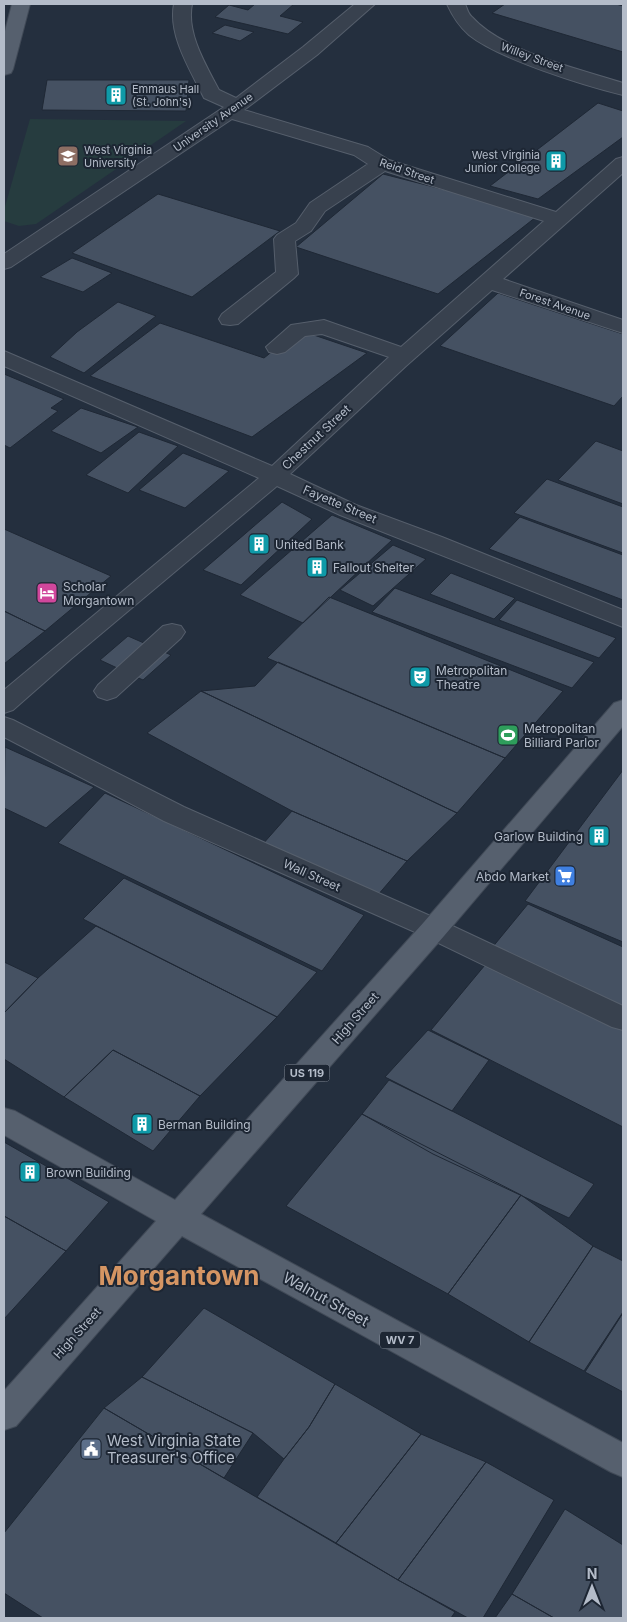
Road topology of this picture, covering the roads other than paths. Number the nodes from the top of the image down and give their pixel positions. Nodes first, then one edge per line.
1 (21, 4) edge
2 (183, 4) edge
3 (366, 4) edge
4 (456, 4) edge
5 (4, 69) edge
6 (623, 90) edge
7 (234, 109) junction
8 (623, 163) edge
9 (382, 164) junction
10 (558, 219) junction
11 (4, 263) edge
12 (487, 281) junction
13 (230, 319) dead end
14 (623, 327) edge
15 (277, 347) dead end
16 (404, 355) junction
17 (4, 358) edge
18 (275, 476) junction
19 (623, 619) edge
20 (172, 632) dead end
21 (107, 690) dead end
22 (4, 704) edge
23 (623, 709) edge
24 (4, 726) edge
25 (434, 929) junction
26 (623, 1020) edge
27 (4, 1120) edge
28 (178, 1217) junction
29 (4, 1415) edge
30 (623, 1461) edge

1 - 5 main road
2 - 7 street, Reid Street
3 - 7 street, University Avenue
4 - 6 street, Willey Street
7 - 9 street, Reid Street
7 - 11 street, University Avenue
8 - 10 street, Chestnut Street
9 - 10 street, Reid Street
9 - 13 street
10 - 12 street, Chestnut Street
12 - 14 street, Forest Avenue
12 - 16 street, Chestnut Street
15 - 16 street
16 - 18 street, Chestnut Street
17 - 18 street, Fayette Street
18 - 19 street, Fayette Street
18 - 22 street, Chestnut Street
20 - 21 street
23 - 25 main road, High Street / US 119
24 - 25 street, Wall Street
25 - 26 street, Wall Street
25 - 28 main road, High Street / US 119
27 - 28 main road, Walnut Street
28 - 29 main road, High Street
28 - 30 main road, Walnut Street / WV 7

